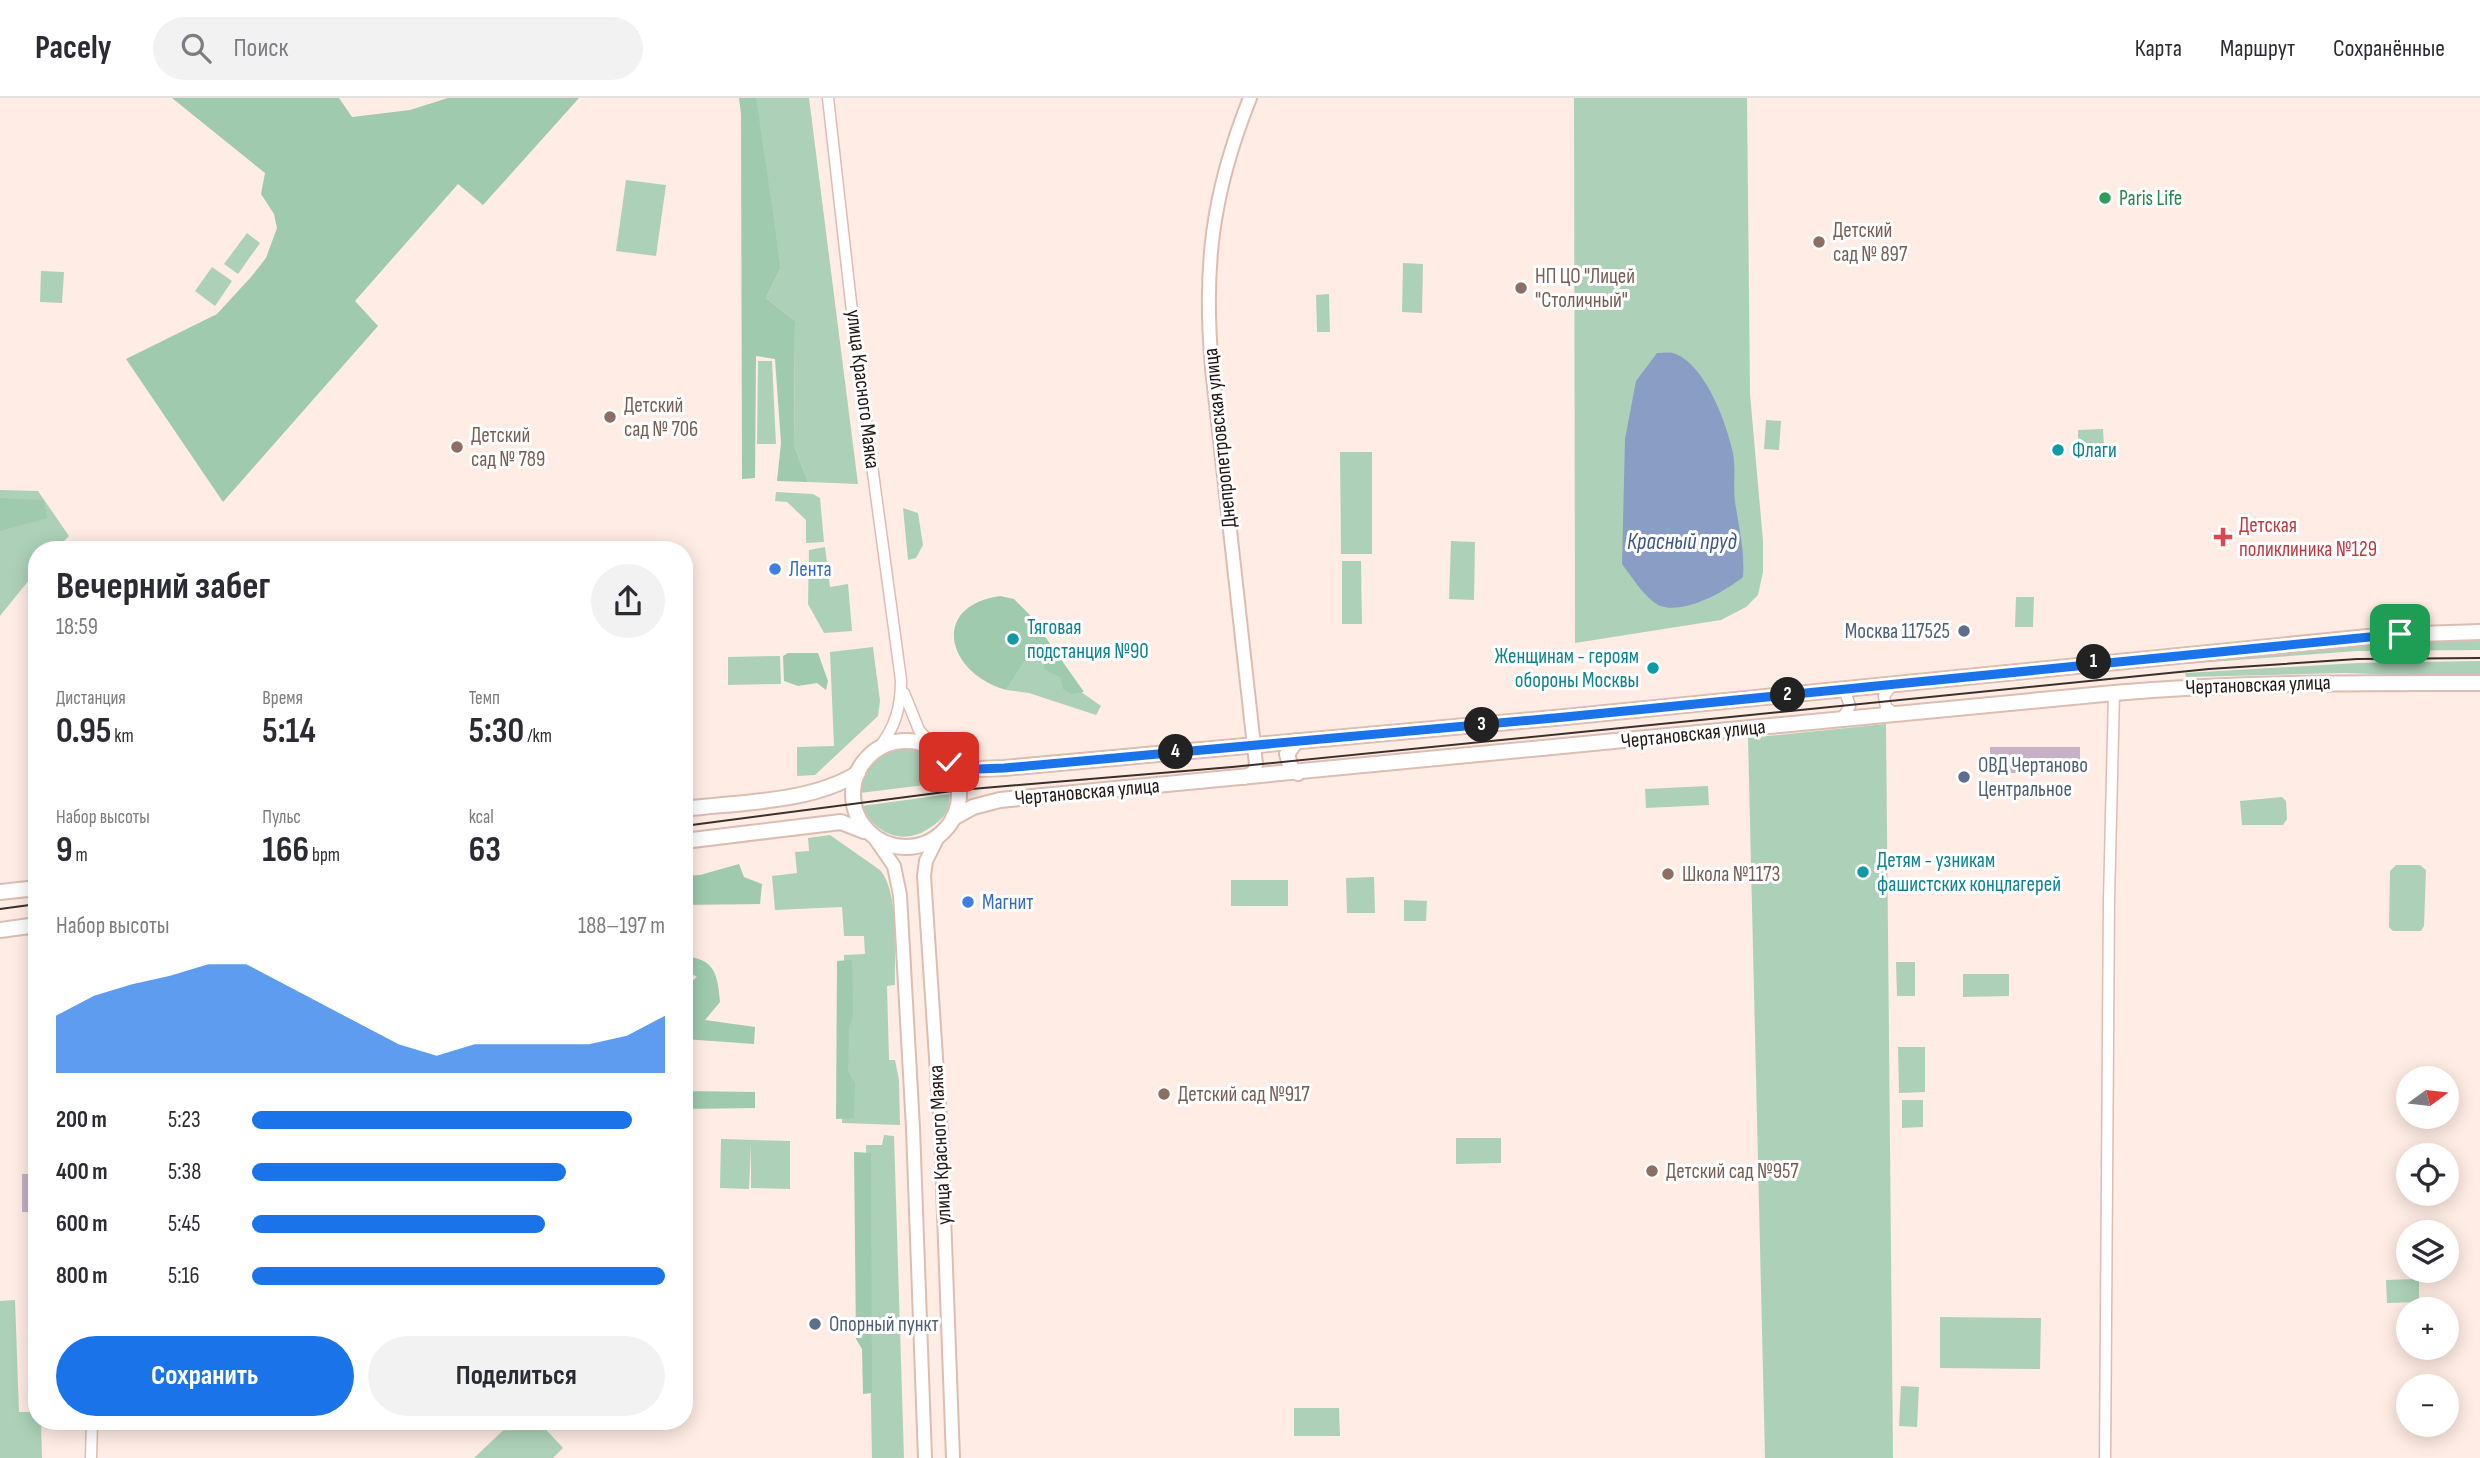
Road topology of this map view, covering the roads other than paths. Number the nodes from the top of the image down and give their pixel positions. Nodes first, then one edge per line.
1 (828, 98) edge
2 (1250, 98) edge
3 (2480, 632) edge
4 (901, 680) junction
5 (2480, 683) edge
6 (1893, 685) junction
7 (1844, 689) junction
8 (2114, 693) junction
9 (1894, 713) junction
10 (1842, 718) junction
11 (1296, 741) junction
12 (1254, 745) junction
13 (878, 749) junction
14 (936, 750) junction
15 (949, 762) junction
16 (858, 773) junction
17 (1297, 773) junction
18 (1244, 778) junction
19 (693, 807) edge
20 (953, 818) junction
21 (939, 835) junction
22 (871, 836) junction
23 (693, 840) edge
24 (28, 889) edge
25 (0, 892) edge
26 (28, 926) edge
27 (0, 930) edge
28 (92, 1430) edge
29 (92, 1458) edge
30 (925, 1458) edge
31 (953, 1458) edge
32 (2105, 1458) edge

1 - 4 street, улица Красного Маяка
2 - 12 street, Днепропетровская улица
3 - 6 main road, Чертановская улица
4 - 13 street, улица Красного Маяка
4 - 14 street, улица Красного Маяка
5 - 8 main road, Чертановская улица
6 - 7 main road, Чертановская улица
6 - 9 street
7 - 10 street
7 - 11 main road, Чертановская улица
8 - 9 main road, Чертановская улица
8 - 32 street
9 - 10 main road, Чертановская улица
10 - 17 main road, Чертановская улица
11 - 12 main road, Чертановская улица
11 - 17 main road
12 - 15 main road, Чертановская улица
12 - 18 street, Днепропетровская улица
13 - 14 main road
13 - 16 main road
14 - 15 main road
15 - 20 main road
16 - 19 main road
16 - 22 main road
17 - 18 main road, Чертановская улица
18 - 20 main road, Чертановская улица
20 - 21 main road, Чертановская улица
21 - 22 main road
21 - 31 street, улица Красного Маяка
22 - 23 main road
22 - 30 street, улица Красного Маяка
24 - 25 main road
26 - 27 main road
28 - 29 street

